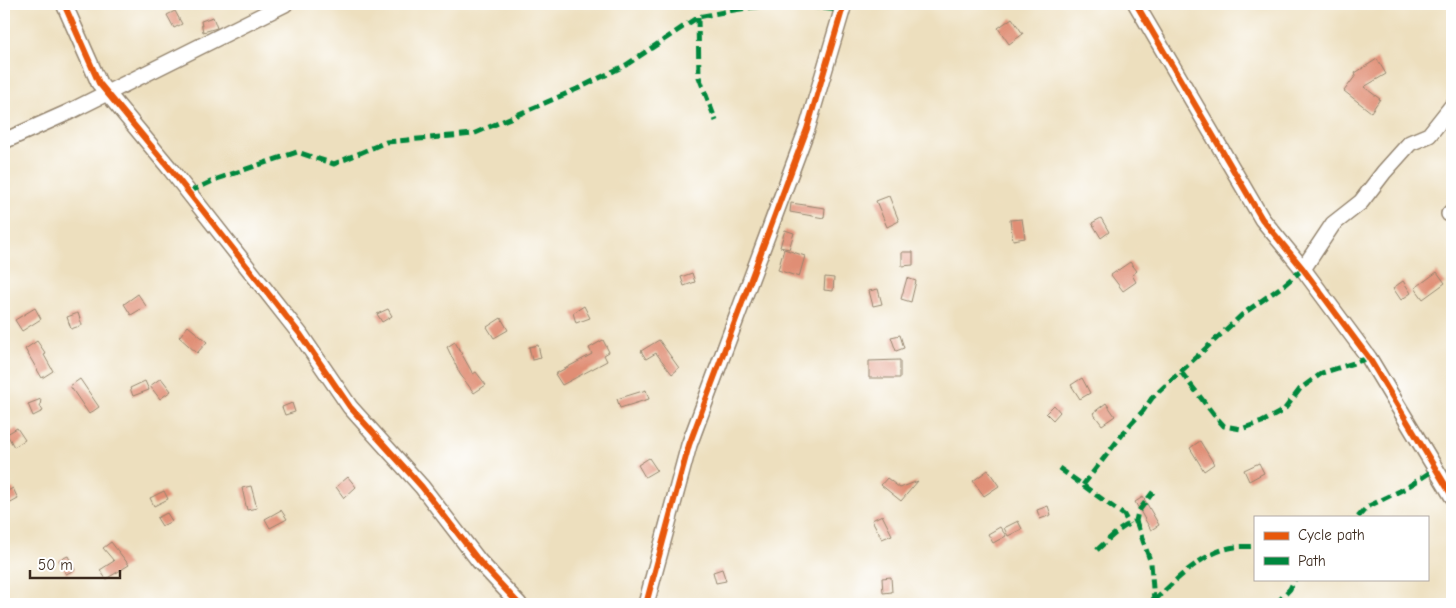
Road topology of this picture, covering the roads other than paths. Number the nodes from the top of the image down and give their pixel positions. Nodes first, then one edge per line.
1 (64, 4) edge
2 (284, 4) edge
3 (844, 4) edge
4 (1136, 4) edge
5 (107, 92) junction
6 (1452, 106) edge
7 (4, 141) edge
8 (1303, 269) junction
9 (1452, 496) edge
10 (519, 604) edge
11 (646, 604) edge

1 - 5 street
2 - 5 street
3 - 11 street
4 - 8 street
5 - 7 street
5 - 10 street
6 - 8 street
8 - 9 street

